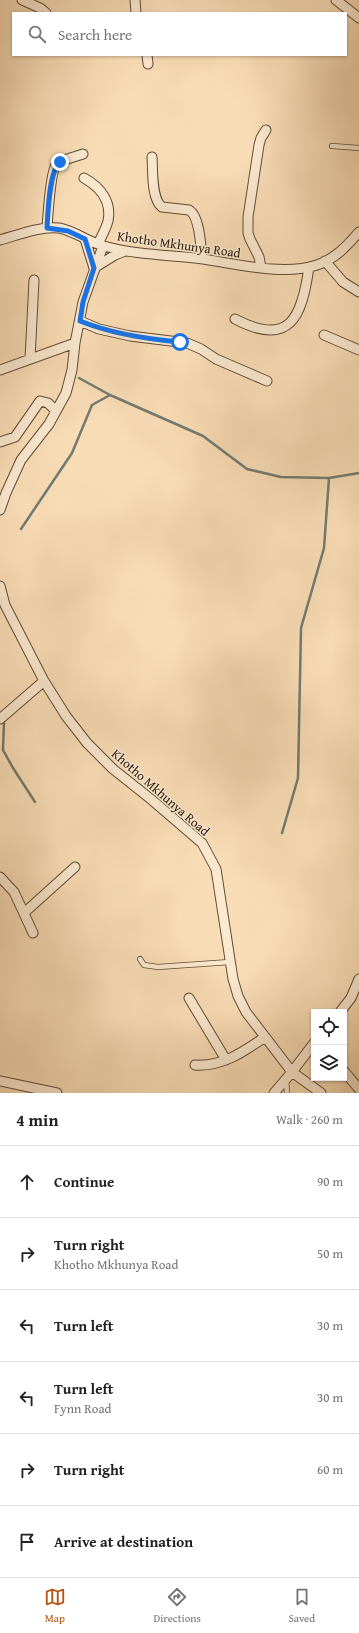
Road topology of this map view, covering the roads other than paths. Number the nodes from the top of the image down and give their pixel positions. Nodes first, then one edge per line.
1 (22, 0) edge
2 (134, 0) edge
3 (336, 0) edge
4 (45, 12) edge
5 (136, 12) edge
6 (359, 18) edge
7 (266, 130) dead end
8 (332, 146) dead end
9 (359, 148) edge
10 (83, 154) dead end
11 (152, 157) dead end
12 (84, 178) dead end
13 (47, 228) junction
14 (359, 232) edge
15 (1, 239) edge
16 (85, 239) junction
17 (100, 245) junction
18 (125, 251) junction
19 (202, 259) junction
20 (325, 261) junction
21 (261, 267) junction
22 (309, 267) junction
23 (94, 268) junction
24 (34, 280) dead end
25 (359, 292) edge
26 (235, 319) dead end
27 (80, 321) junction
28 (324, 335) dead end
29 (75, 343) junction
30 (359, 350) edge
31 (30, 359) junction
32 (0, 370) edge
33 (267, 381) dead end
34 (56, 411) junction
35 (0, 442) edge
36 (0, 510) edge
37 (0, 586) edge
38 (44, 681) junction
39 (0, 719) edge
40 (75, 867) dead end
41 (0, 877) edge
42 (24, 913) junction
43 (33, 933) dead end
44 (140, 959) dead end
45 (230, 962) junction
46 (359, 979) edge
47 (189, 998) dead end
48 (342, 1009) edge
49 (265, 1037) junction
50 (312, 1045) edge
51 (226, 1060) junction
52 (194, 1065) dead end
53 (292, 1072) junction
54 (347, 1075) edge
55 (286, 1080) junction
56 (0, 1081) edge
57 (359, 1089) edge
58 (56, 1093) edge
59 (274, 1093) edge
60 (288, 1093) edge
61 (321, 1093) edge

1 - 4 street
2 - 5 street
3 - 6 street
7 - 21 street
8 - 9 lane
10 - 13 street
11 - 19 street
12 - 17 street
13 - 15 street
13 - 16 street
14 - 20 street, Khotho Mkhunya Road
16 - 17 street
16 - 23 street
17 - 18 street, Khotho Mkhunya Road
17 - 23 street, Khotho Mkhunya Road
18 - 19 street, Khotho Mkhunya Road
18 - 23 street
19 - 21 street, Khotho Mkhunya Road
20 - 22 street, Khotho Mkhunya Road
20 - 25 street
21 - 22 street, Khotho Mkhunya Road
22 - 26 street
23 - 27 street, Khotho Mkhunya Road
24 - 31 street
27 - 29 street, Khotho Mkhunya Road
27 - 33 street
28 - 30 street
29 - 31 street
29 - 34 street, Khotho Mkhunya Road
31 - 32 street
34 - 35 street
34 - 36 street, Khotho Mkhunya Road
37 - 38 street, Khotho Mkhunya Road
38 - 39 street
38 - 45 street, Khotho Mkhunya Road
40 - 42 street
41 - 42 street
42 - 43 street
44 - 45 lane
45 - 49 street, Khotho Mkhunya Road
46 - 48 street
47 - 51 street
49 - 51 street
49 - 53 street, Khotho Mkhunya Road
50 - 53 street
51 - 52 street
53 - 55 street
53 - 61 street, Khotho Mkhunya Road
54 - 57 street
55 - 59 street
55 - 60 lane
56 - 58 street

